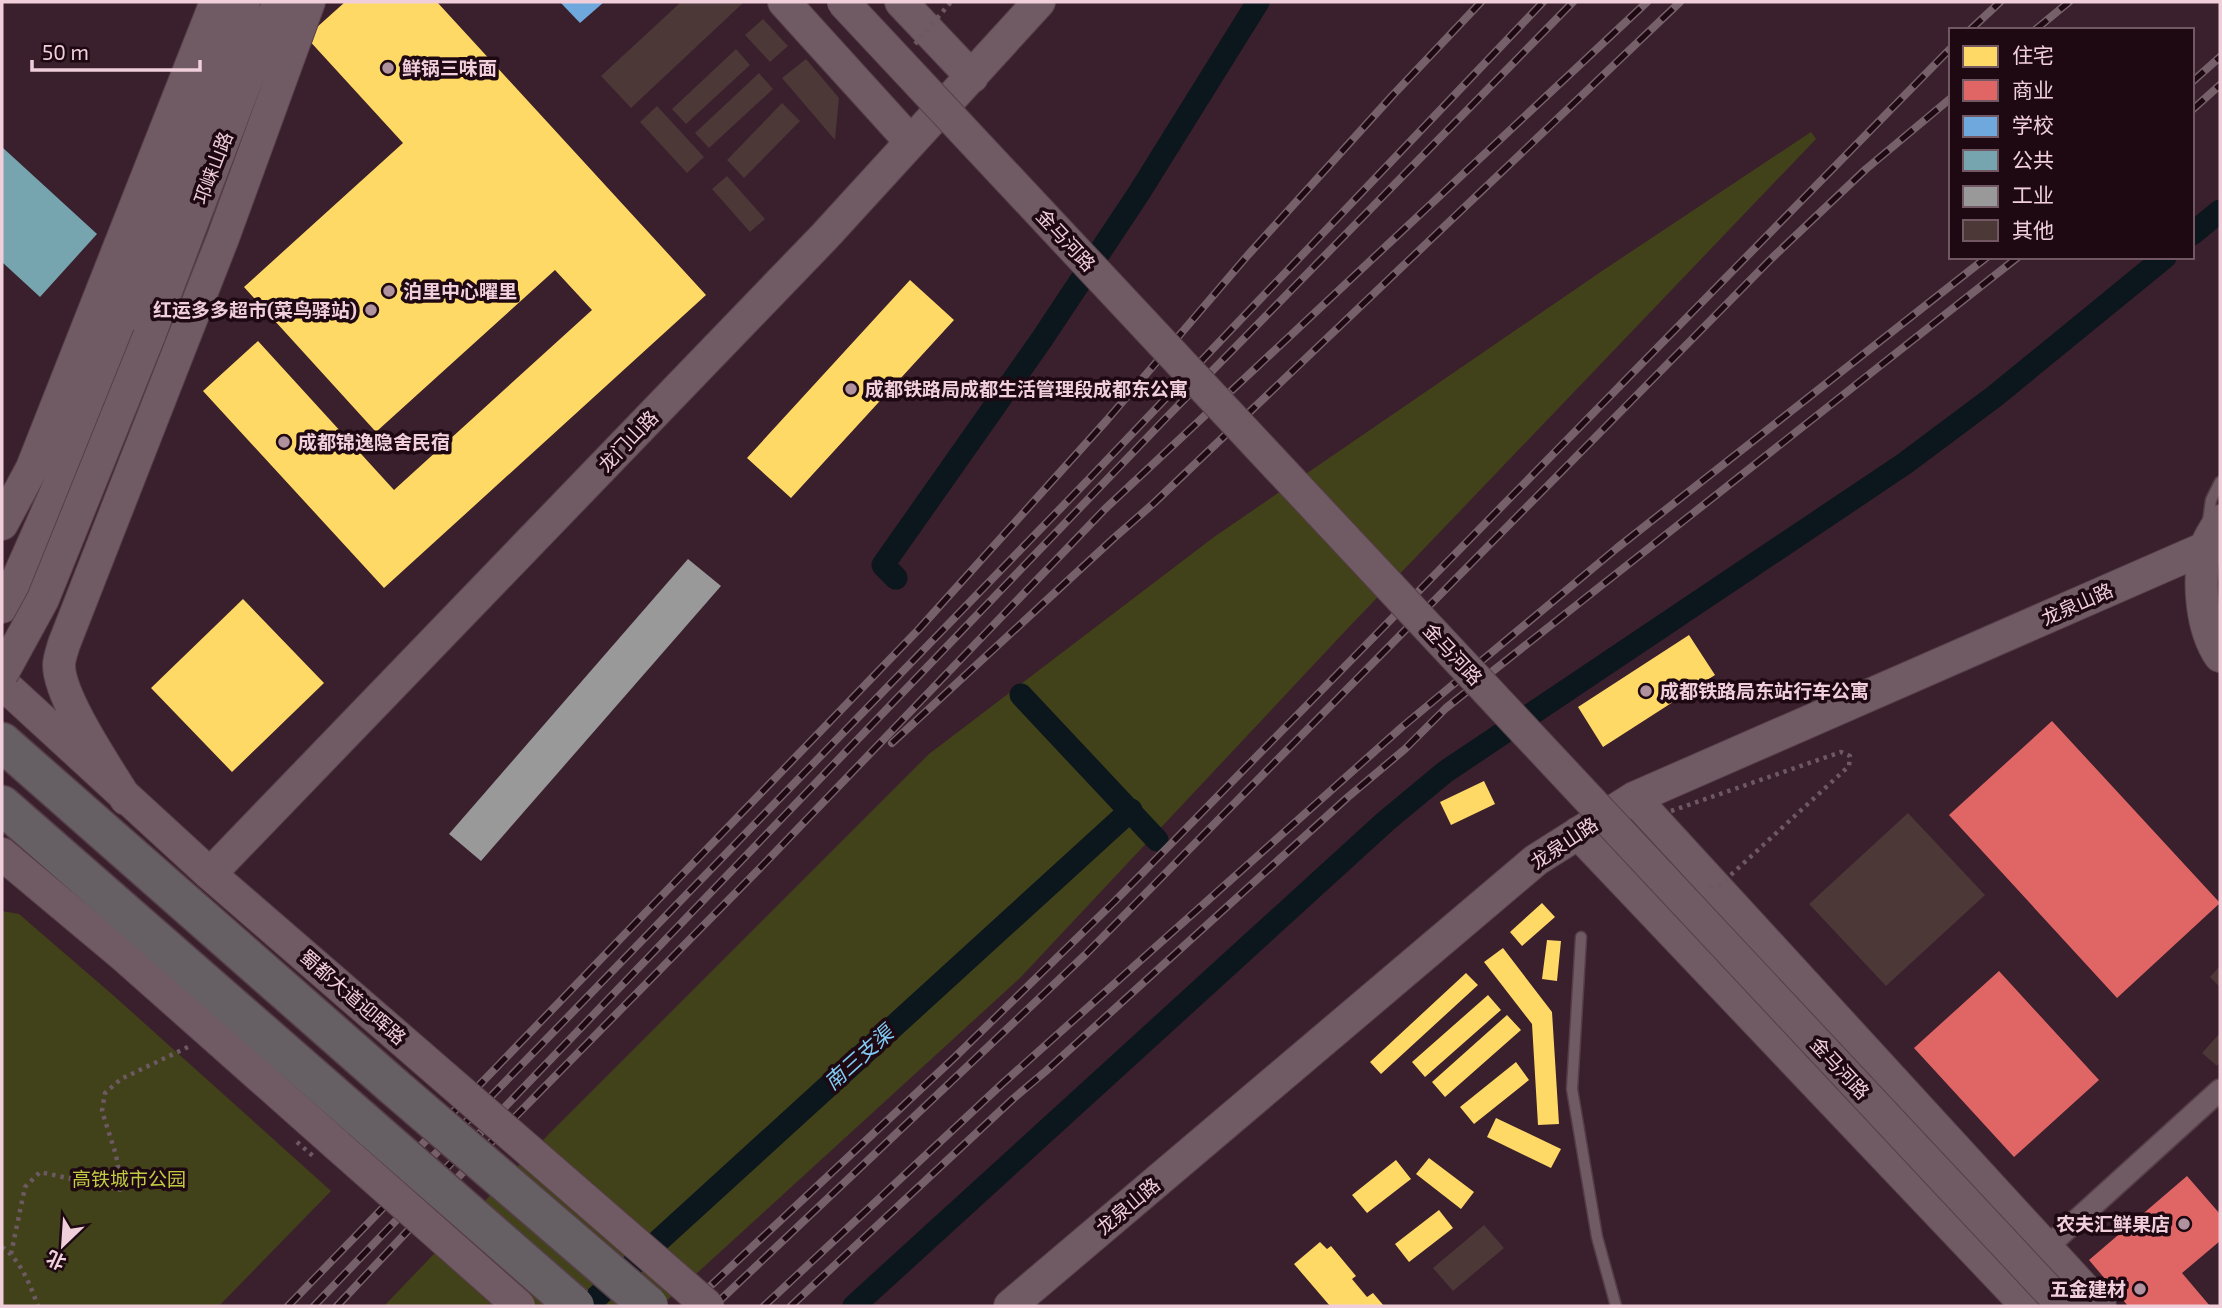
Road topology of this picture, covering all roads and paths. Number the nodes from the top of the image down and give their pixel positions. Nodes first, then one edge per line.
1 (216, 2) edge
2 (244, 2) edge
3 (280, 2) edge
4 (309, 2) edge
5 (784, 2) edge
6 (844, 2) edge
7 (901, 2) edge
8 (951, 2) edge
9 (1039, 2) edge
10 (911, 48) dead end
11 (972, 77) junction
12 (911, 142) junction
13 (134, 332) junction
14 (2220, 482) edge
15 (2220, 521) edge
16 (2, 524) edge
17 (2213, 546) edge
18 (2, 607) edge
19 (2, 618) edge
20 (73, 622) junction
21 (2220, 656) edge
22 (2, 674) edge
23 (2, 683) edge
24 (2, 742) edge
25 (1634, 798) junction
26 (126, 799) junction
27 (2, 805) edge
28 (1671, 811) dead end
29 (1578, 833) junction
30 (2, 854) edge
31 (210, 874) junction
32 (9, 876) edge
33 (1699, 890) dead end
34 (1581, 937) dead end
35 (125, 957) junction
36 (188, 1047) dead end
37 (2220, 1090) edge
38 (349, 1132) junction
39 (2, 1247) edge
40 (2046, 1248) junction
41 (11, 1254) junction
42 (2017, 1295) edge
43 (38, 1306) edge
44 (519, 1306) edge
45 (575, 1306) edge
46 (649, 1306) edge
47 (708, 1306) edge
48 (1010, 1306) edge
49 (1616, 1306) edge
50 (2063, 1306) edge
51 (2100, 1306) edge

1 - 16 street
2 - 13 street, 邛崃山路
3 - 13 street, 邛崃山路
4 - 20 street
5 - 12 street
6 - 50 street, 金马河路, bridge
7 - 11 street
8 - 10 path, bridge
9 - 11 street, 龙门山路
11 - 12 street, 龙门山路
12 - 31 street, 龙门山路
13 - 18 street
13 - 22 street, bridge
14 - 17 lane
15 - 17 street
17 - 21 street
17 - 25 street, 龙泉山路
19 - 20 street
20 - 26 street
23 - 26 street, 蜀都大道迎晖路
24 - 46 highway, 蜀都大道迎晖路, bridge
25 - 29 street, 龙泉山路
25 - 40 street
26 - 31 street, 蜀都大道迎晖路
27 - 38 highway
28 - 33 path, bridge
29 - 42 street
29 - 48 street, 龙泉山路
30 - 35 street
31 - 47 street, 蜀都大道迎晖路, bridge
32 - 35 street
34 - 49 lane
35 - 38 street
36 - 41 path
37 - 40 street
38 - 44 street, bridge
38 - 45 highway, bridge
39 - 41 path
40 - 42 street
40 - 51 street
41 - 43 path

